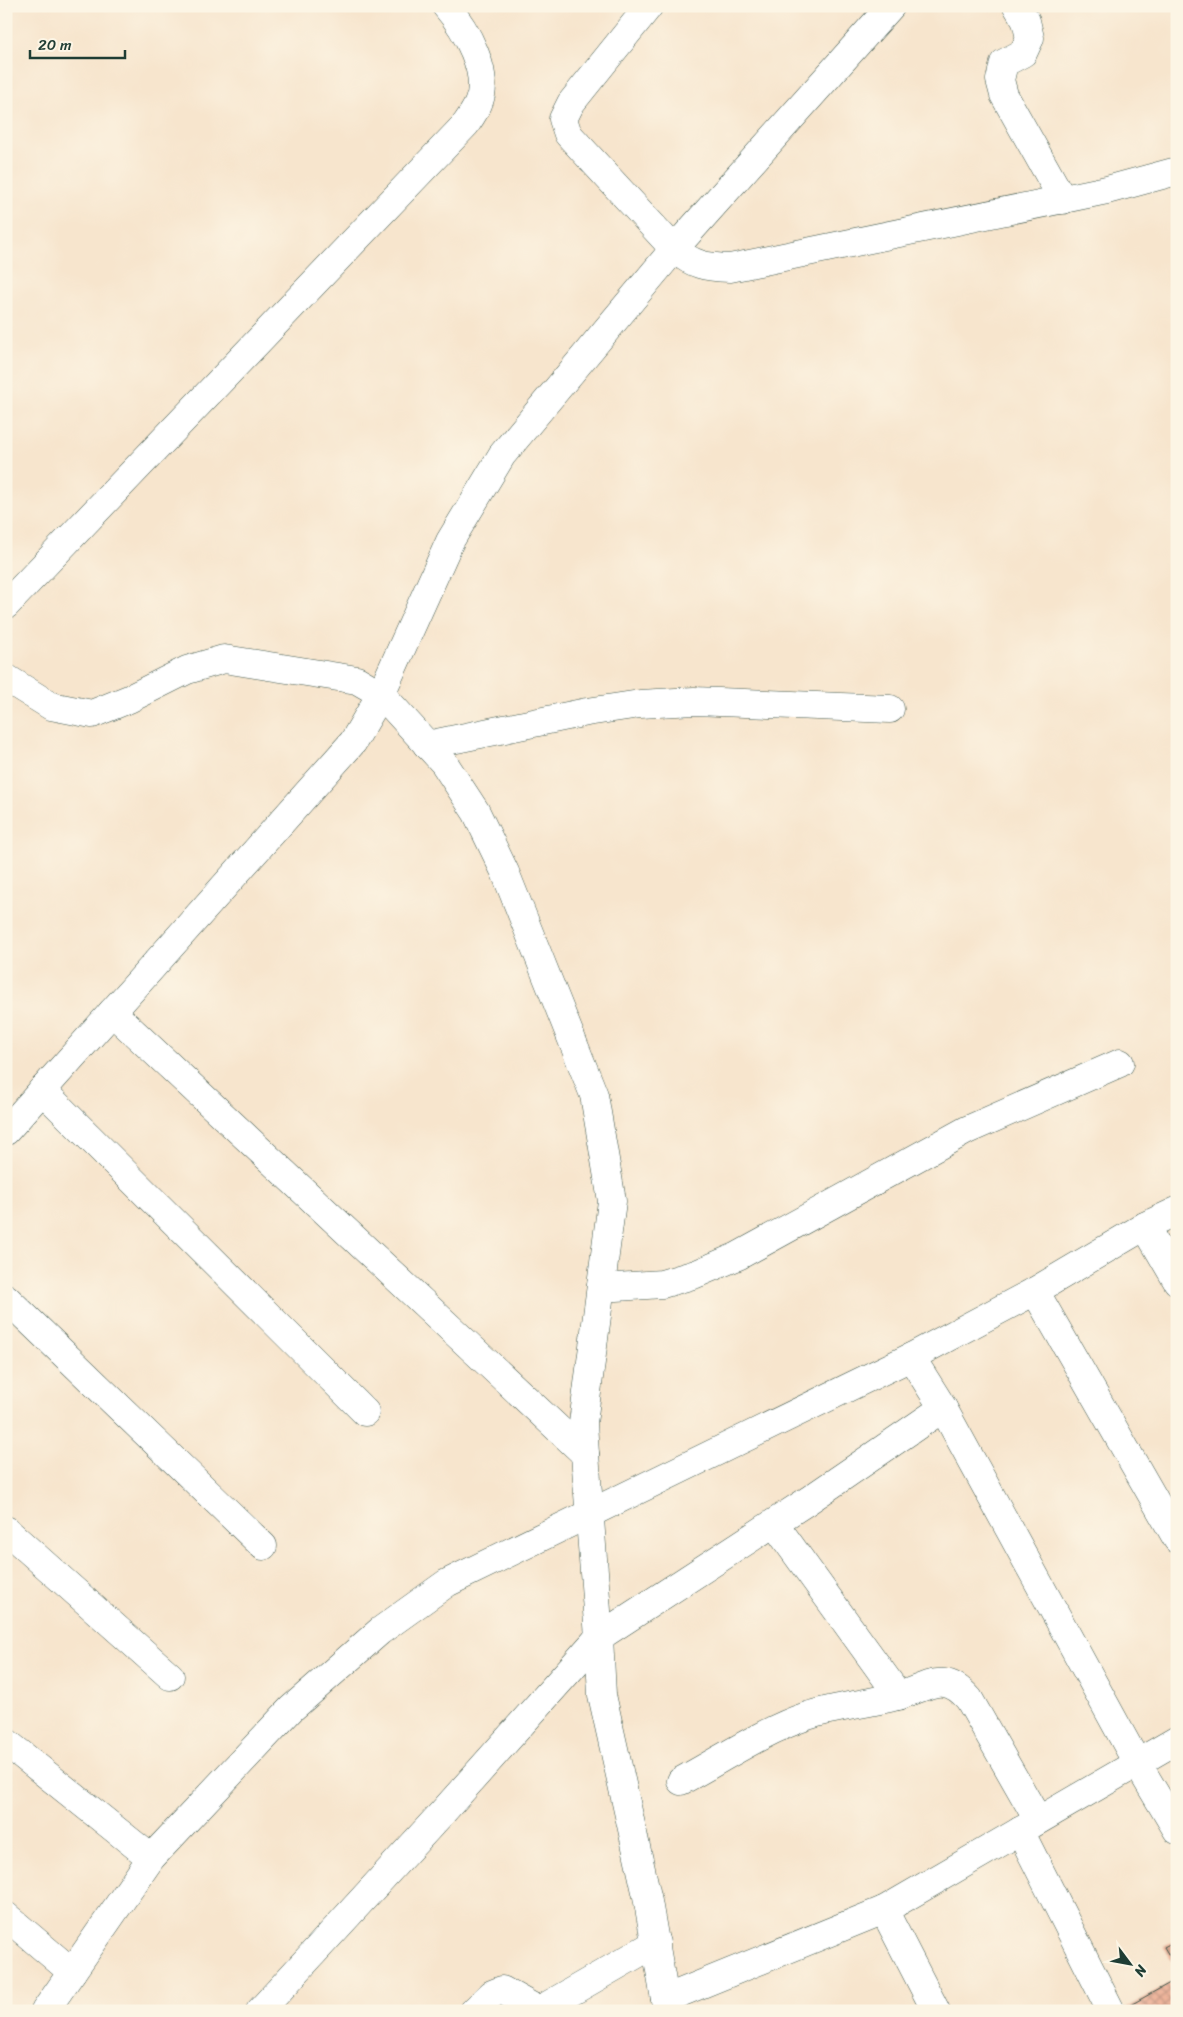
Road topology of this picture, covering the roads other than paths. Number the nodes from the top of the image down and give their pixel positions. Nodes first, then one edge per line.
1 (649, 6) edge
2 (891, 6) edge
3 (1017, 6) edge
4 (460, 12) edge
5 (1177, 171) edge
6 (1063, 200) junction
7 (674, 249) junction
8 (6, 605) edge
9 (6, 678) edge
10 (381, 694) junction
11 (890, 709) dead end
12 (428, 745) junction
13 (112, 1012) junction
14 (1120, 1063) dead end
15 (42, 1090) junction
16 (6, 1131) edge
17 (1177, 1211) edge
18 (1145, 1226) junction
19 (1177, 1281) edge
20 (601, 1288) junction
21 (1035, 1291) junction
22 (6, 1298) edge
23 (911, 1357) junction
24 (942, 1408) junction
25 (365, 1412) dead end
26 (585, 1454) junction
27 (589, 1513) junction
28 (774, 1522) junction
29 (6, 1530) edge
30 (1177, 1539) edge
31 (263, 1546) dead end
32 (599, 1637) junction
33 (170, 1676) dead end
34 (899, 1696) junction
35 (1177, 1740) edge
36 (6, 1742) edge
37 (1137, 1763) junction
38 (681, 1781) dead end
39 (1029, 1826) junction
40 (1177, 1830) edge
41 (151, 1858) junction
42 (884, 1910) junction
43 (6, 1916) edge
44 (656, 1944) junction
45 (72, 1972) junction
46 (668, 2005) edge
47 (45, 2011) edge
48 (260, 2011) edge
49 (474, 2011) edge
50 (936, 2011) edge
51 (1111, 2011) edge

1 - 7 street
2 - 7 street
3 - 6 street
4 - 8 street
5 - 6 street
6 - 7 street
7 - 10 street
9 - 10 street
10 - 12 street
10 - 13 street
11 - 12 street
12 - 20 street
13 - 15 street
13 - 26 street
14 - 20 street
15 - 16 street
15 - 25 street
17 - 18 street
18 - 19 street
18 - 21 street
20 - 26 street
21 - 23 street
21 - 30 street
22 - 31 street
23 - 24 street
23 - 27 street
24 - 28 street
24 - 37 street
26 - 27 street
27 - 32 street
27 - 41 street
28 - 32 street
28 - 34 street
29 - 33 street
32 - 44 street
32 - 48 street
34 - 38 street
34 - 39 street
35 - 37 street
36 - 41 street
37 - 39 street
37 - 40 street
39 - 42 street
39 - 51 street
41 - 45 street
42 - 46 street
42 - 50 street
43 - 45 street
44 - 46 street
44 - 49 street
45 - 47 street

